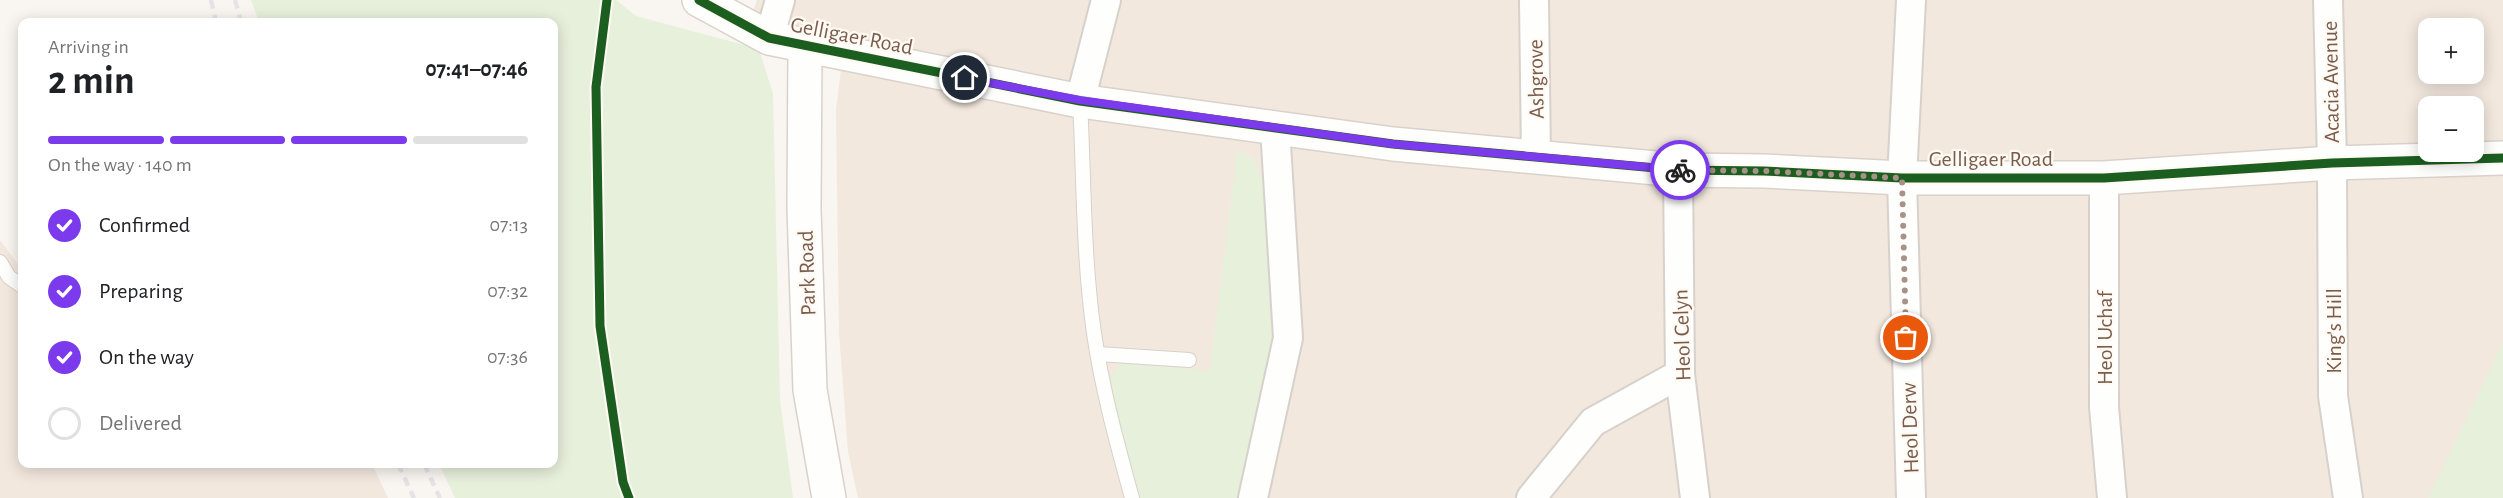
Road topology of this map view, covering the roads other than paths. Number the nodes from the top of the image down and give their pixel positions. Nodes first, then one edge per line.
1 (699, 0) edge
2 (780, 0) edge
3 (1106, 0) edge
4 (1534, 0) edge
5 (1911, 0) edge
6 (2328, 0) edge
7 (769, 38) junction
8 (804, 46) junction
9 (1080, 100) junction
10 (1275, 128) junction
11 (1536, 157) junction
12 (2503, 158) edge
13 (2332, 163) junction
14 (1678, 170) junction
15 (1902, 178) junction
16 (2104, 178) junction
17 (0, 262) edge
18 (18, 283) edge
19 (1098, 354) junction
20 (1189, 360) dead end
21 (1680, 374) junction
22 (829, 498) edge
23 (1132, 498) edge
24 (1253, 498) edge
25 (1531, 498) edge
26 (1695, 498) edge
27 (1911, 498) edge
28 (2112, 498) edge
29 (2348, 498) edge

1 - 7 street, Gelligaer Road
2 - 7 street
3 - 9 street
4 - 11 street, Ashgrove
5 - 15 street, Heol Derw
6 - 13 street, Acacia Avenue
7 - 8 street, Gelligaer Road
8 - 9 street, Gelligaer Road
8 - 22 street, Park Road
9 - 10 street, Gelligaer Road
9 - 19 lane
10 - 11 street, Gelligaer Road
10 - 24 street
11 - 14 street, Gelligaer Road
12 - 13 street, Gelligaer Road
13 - 16 street, Gelligaer Road
13 - 29 street, King's Hill
14 - 15 street, Gelligaer Road
14 - 21 street, Heol Celyn
15 - 16 street, Gelligaer Road
15 - 27 street, Heol Derw
16 - 28 street, Heol Uchaf
17 - 18 lane
19 - 20 lane
19 - 23 lane
21 - 25 street
21 - 26 street, Heol Celyn

